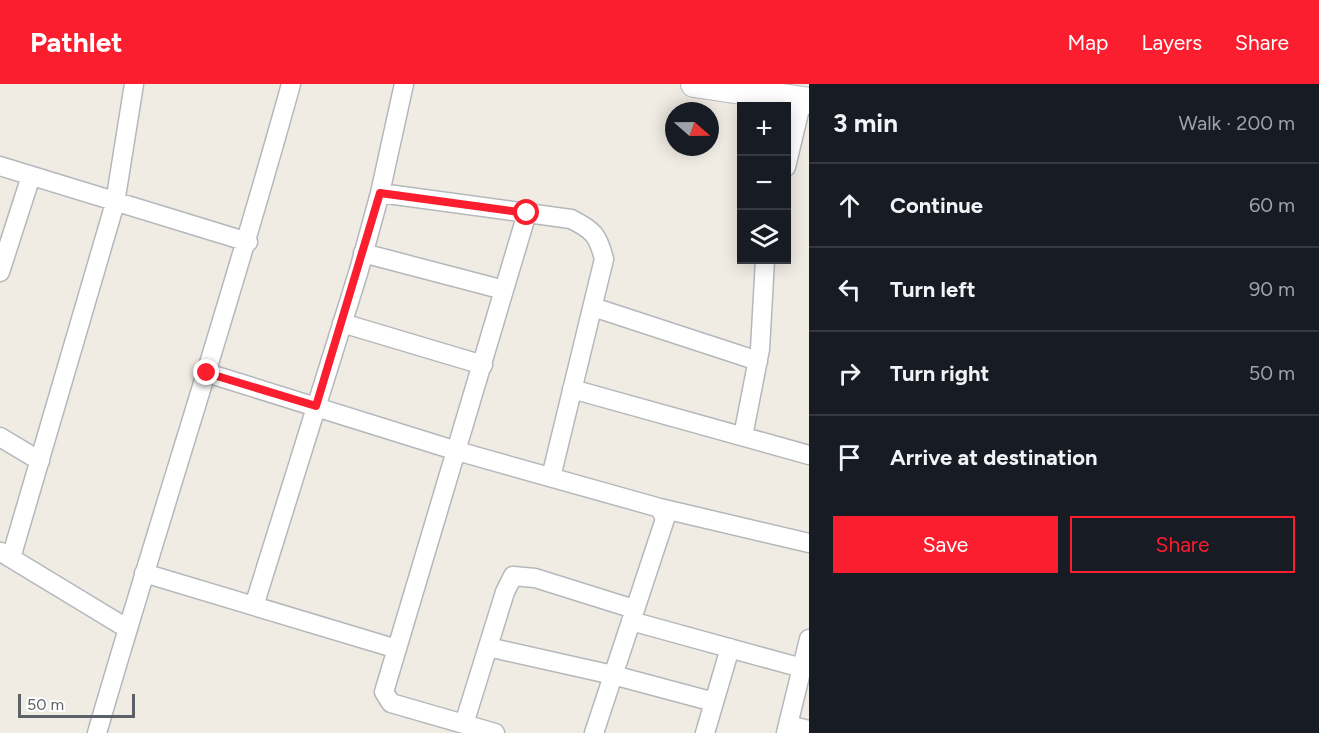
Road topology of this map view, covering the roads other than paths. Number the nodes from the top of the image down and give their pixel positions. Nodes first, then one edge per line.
1 (134, 84) edge
2 (291, 84) edge
3 (404, 84) edge
4 (694, 84) edge
5 (806, 101) edge
6 (789, 156) edge
7 (0, 166) edge
8 (31, 176) junction
9 (380, 193) junction
10 (115, 203) junction
11 (527, 213) junction
12 (248, 242) junction
13 (363, 253) junction
14 (765, 264) edge
15 (0, 272) edge
16 (504, 290) junction
17 (592, 306) junction
18 (342, 323) junction
19 (758, 361) junction
20 (483, 364) junction
21 (207, 373) junction
22 (572, 389) junction
23 (316, 406) junction
24 (743, 436) junction
25 (0, 437) edge
26 (457, 451) junction
27 (809, 455) edge
28 (40, 461) junction
29 (551, 477) junction
30 (660, 508) junction
31 (809, 543) edge
32 (5, 554) edge
33 (144, 573) junction
34 (254, 606) junction
35 (632, 615) junction
36 (128, 629) junction
37 (809, 639) edge
38 (488, 647) junction
39 (729, 648) junction
40 (397, 649) junction
41 (802, 668) junction
42 (613, 675) junction
43 (714, 702) junction
44 (464, 724) junction
45 (787, 729) edge
46 (809, 730) edge
47 (97, 733) edge
48 (495, 733) edge
49 (594, 733) edge
50 (705, 733) edge

1 - 10 street
2 - 12 street
3 - 9 street
4 - 5 main road
5 - 6 street
7 - 8 street
8 - 10 street
8 - 15 street
9 - 11 street
9 - 13 street
10 - 12 street
10 - 28 street
11 - 16 street
11 - 17 street
12 - 21 street
13 - 16 street
13 - 18 street
14 - 19 street
16 - 20 street
17 - 19 street
17 - 22 street
18 - 20 street
18 - 23 street
19 - 24 street
20 - 26 street
21 - 23 street
21 - 33 street
22 - 24 street
22 - 29 street
23 - 26 street
23 - 34 street
24 - 27 street
25 - 28 street
26 - 29 street
26 - 40 street
28 - 32 street
29 - 30 street
30 - 31 street
30 - 35 street
32 - 36 street
33 - 34 street
33 - 36 street
34 - 40 street
35 - 38 street
35 - 39 street
35 - 42 street
36 - 47 street
37 - 41 street
38 - 42 street
38 - 44 street
39 - 41 street
39 - 43 street
40 - 44 street
41 - 45 street
42 - 43 street
42 - 49 street
43 - 50 street
44 - 48 street
45 - 46 street

